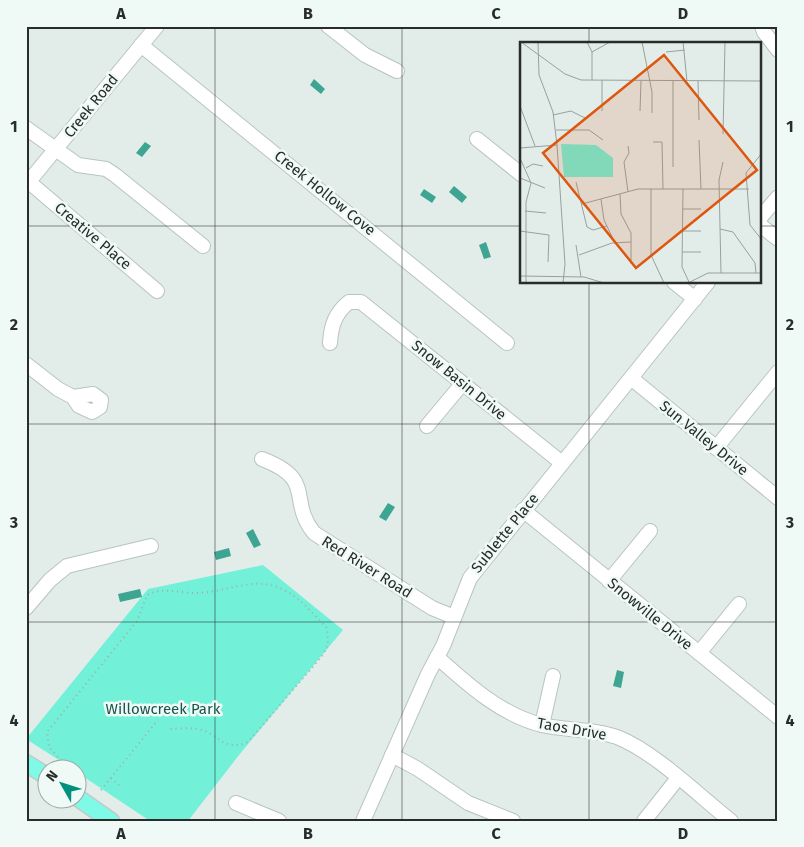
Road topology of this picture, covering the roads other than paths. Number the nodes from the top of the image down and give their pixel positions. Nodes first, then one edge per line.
1 (156, 26) edge
2 (328, 26) edge
3 (762, 26) edge
4 (141, 45) junction
5 (778, 50) edge
6 (398, 71) dead end
7 (26, 128) edge
8 (477, 139) dead end
9 (55, 150) junction
10 (520, 173) edge
11 (28, 184) edge
12 (778, 197) edge
13 (762, 216) edge
14 (762, 227) edge
15 (778, 239) edge
16 (203, 246) dead end
17 (676, 284) edge
18 (706, 284) edge
19 (158, 291) dead end
20 (695, 299) junction
21 (330, 343) dead end
22 (507, 343) dead end
23 (26, 364) edge
24 (778, 372) edge
25 (631, 378) junction
26 (462, 384) junction
27 (73, 397) dead end
28 (427, 426) dead end
29 (716, 448) junction
30 (262, 459) dead end
31 (562, 462) junction
32 (778, 498) edge
33 (523, 510) junction
34 (650, 531) dead end
35 (151, 546) dead end
36 (609, 581) junction
37 (739, 604) dead end
38 (26, 608) edge
39 (454, 617) junction
40 (699, 653) junction
41 (437, 657) junction
42 (553, 676) dead end
43 (778, 717) edge
44 (542, 725) junction
45 (392, 756) junction
46 (26, 763) edge
47 (38, 771) edge
48 (678, 778) junction
49 (236, 803) dead end
50 (88, 805) edge
51 (111, 821) edge
52 (279, 821) edge
53 (363, 821) edge
54 (513, 821) edge
55 (644, 821) edge
56 (731, 821) edge

1 - 4 street, Creek Road
2 - 6 street
3 - 5 street
4 - 9 street, Creek Road
4 - 22 street, Creek Hollow Cove
7 - 9 street
8 - 10 street
9 - 11 street, Creek Road
9 - 16 street
11 - 19 street, Creative Place
12 - 13 street
14 - 15 street
17 - 20 street
18 - 20 street, Sublette Place
20 - 25 street, Sublette Place
21 - 26 street, Snow Basin Drive
23 - 27 street
24 - 29 street
25 - 29 street, Sun Valley Drive
25 - 31 street, Sublette Place
26 - 28 street
26 - 31 street, Snow Basin Drive
29 - 32 street, Sun Valley Drive
30 - 39 street, Red River Road
31 - 33 street, Sublette Place
33 - 36 street, Snowville Drive
33 - 39 street, Sublette Place
34 - 36 street
35 - 38 street
36 - 40 street, Snowville Drive
37 - 40 street
39 - 41 street, Sublette Place
40 - 43 street, Snowville Drive
41 - 44 street, Taos Drive
41 - 45 street, Sublette Place
42 - 44 street
44 - 48 street, Taos Drive
45 - 53 street, Sublette Place
45 - 54 street
46 - 47 main road
48 - 55 street
48 - 56 street, Taos Drive
49 - 52 street
50 - 51 main road

